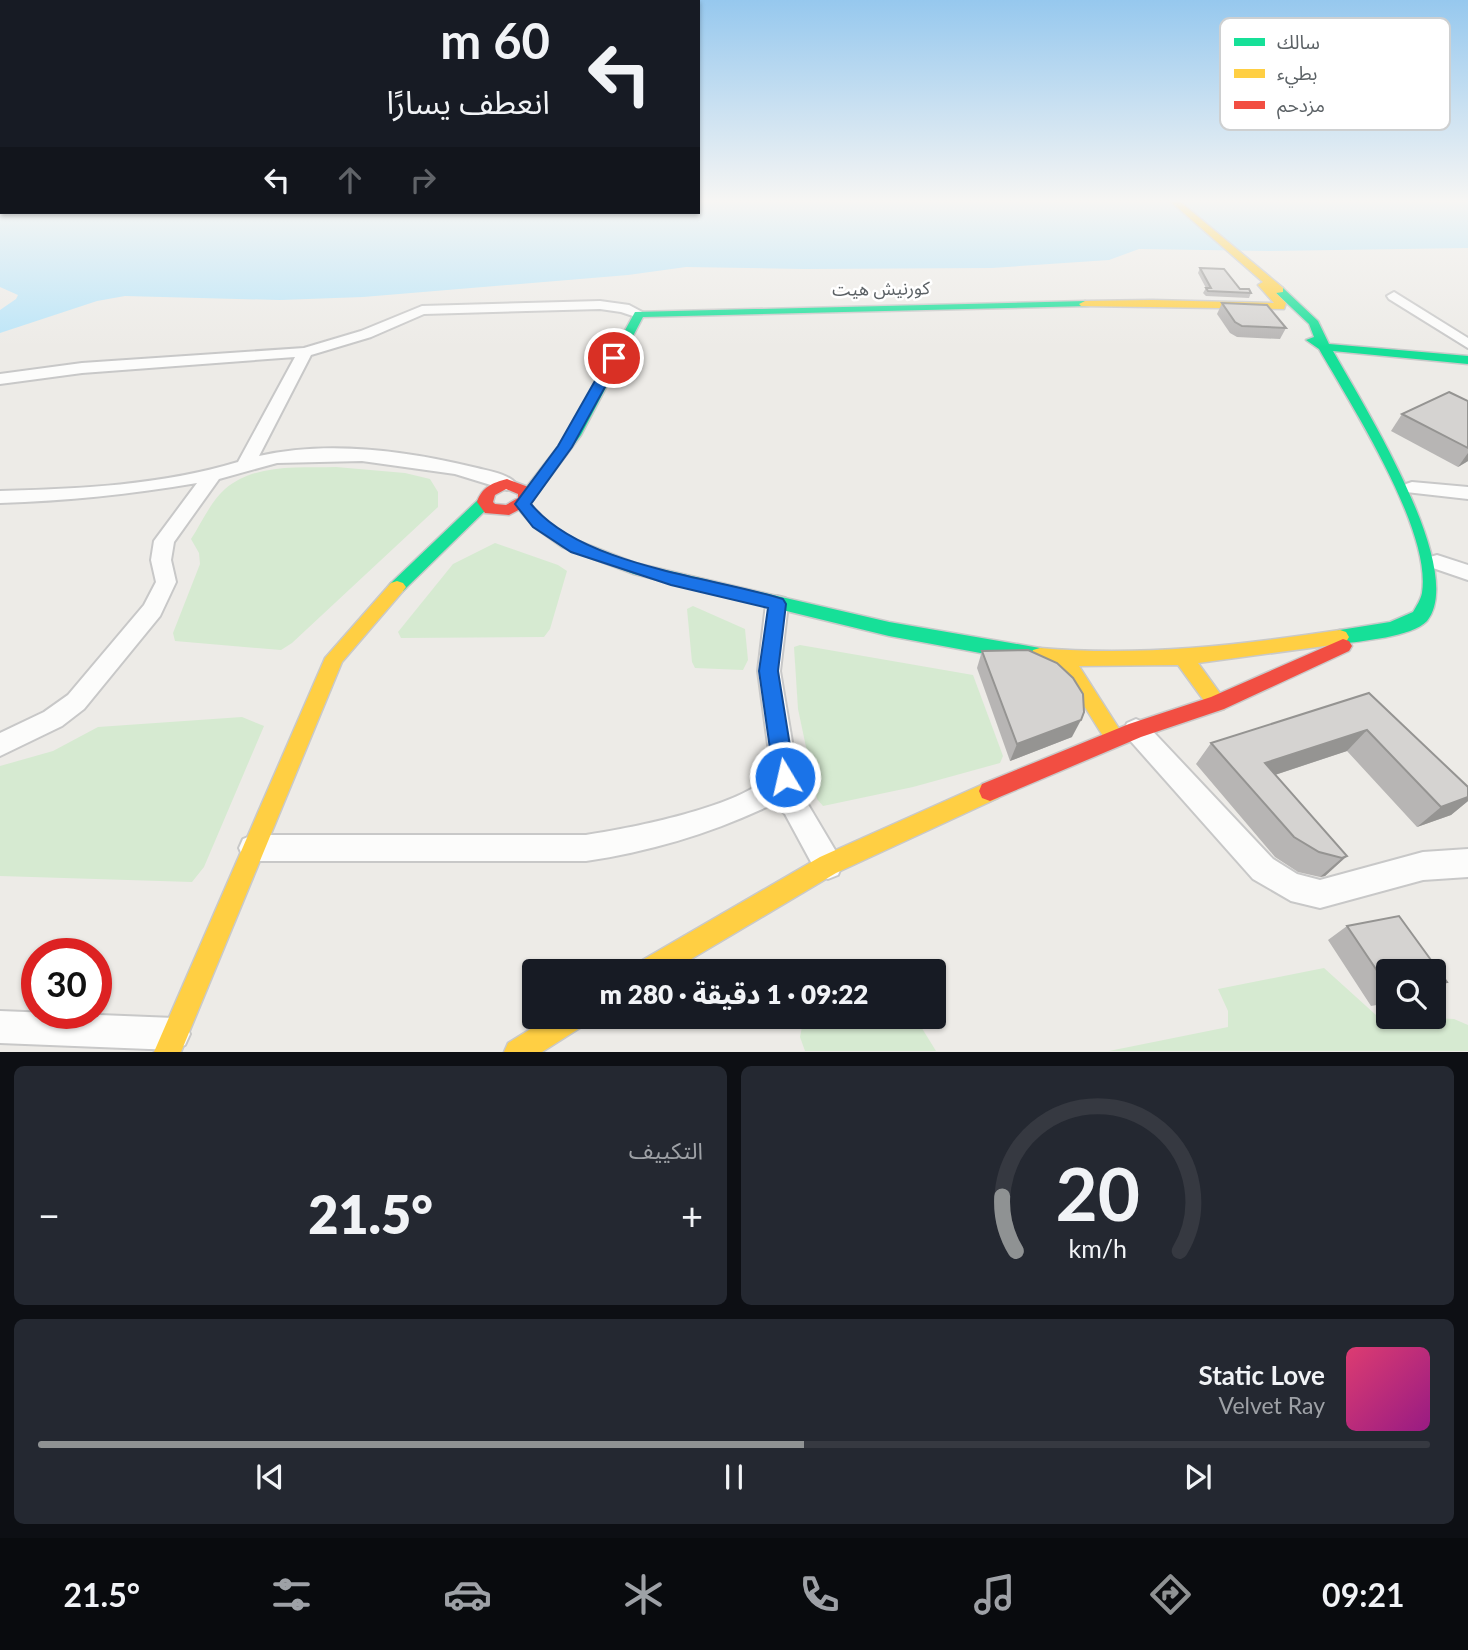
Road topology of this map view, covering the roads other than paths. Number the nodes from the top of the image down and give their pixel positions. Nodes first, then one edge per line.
1 (1229, 249) edge
2 (1254, 271) junction
3 (1394, 296) dead end
4 (1124, 303) junction
5 (639, 314) junction
6 (1468, 344) edge
7 (1324, 348) junction
8 (305, 352) junction
9 (1468, 360) edge
10 (0, 379) edge
11 (565, 447) junction
12 (245, 467) junction
13 (452, 467) junction
14 (213, 475) junction
15 (507, 484) junction
16 (1412, 488) junction
17 (1468, 493) edge
18 (0, 497) edge
19 (485, 500) junction
20 (525, 500) junction
21 (507, 511) junction
22 (1437, 562) junction
23 (418, 568) junction
24 (1468, 573) edge
25 (777, 604) junction
26 (1375, 632) junction
27 (1183, 657) junction
28 (1064, 658) junction
29 (1217, 703) junction
30 (1125, 734) junction
31 (0, 745) edge
32 (776, 786) junction
33 (253, 848) junction
34 (1468, 863) edge
35 (828, 865) junction
36 (668, 959) edge
37 (0, 1027) edge
38 (554, 1029) edge
39 (171, 1043) edge
40 (517, 1052) edge

1 - 2 main road
2 - 4 main road, كورنيش هيت
2 - 7 main road
3 - 6 street
4 - 5 main road, كورنيش هيت
4 - 7 main road, كورنيش هيت
5 - 8 street
5 - 11 main road
7 - 9 main road
7 - 16 main road
8 - 10 street
8 - 12 street
11 - 15 main road
11 - 20 main road
12 - 13 street
12 - 14 street
13 - 15 street
13 - 19 street
14 - 18 street
14 - 31 street
15 - 19 main road
15 - 20 main road
16 - 17 street
16 - 22 main road
19 - 21 main road
19 - 23 main road
20 - 21 main road
20 - 25 main road
21 - 23 main road
22 - 24 street
22 - 26 main road
23 - 33 main road
25 - 28 main road
25 - 32 street
26 - 27 main road
26 - 29 main road
27 - 28 main road
27 - 29 main road
28 - 30 main road
29 - 30 main road
30 - 34 street
30 - 35 main road
32 - 33 street
32 - 35 street
33 - 39 main road
35 - 36 main road
37 - 39 street
38 - 40 main road

